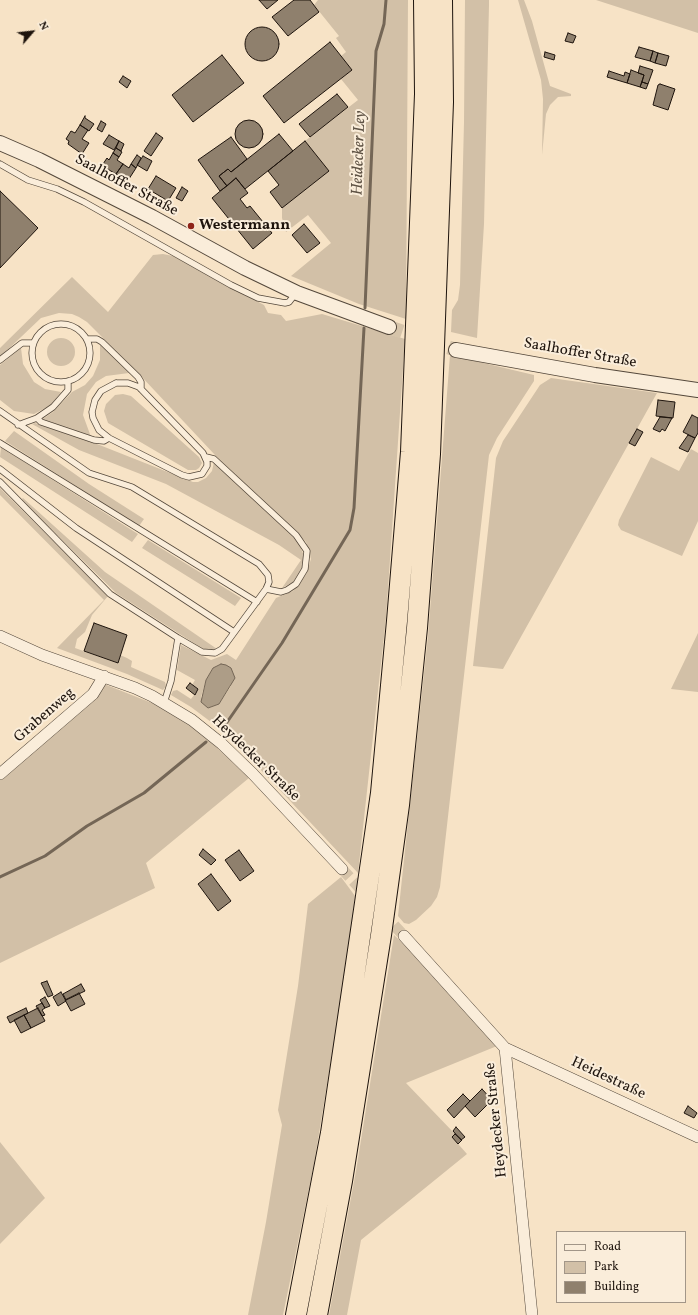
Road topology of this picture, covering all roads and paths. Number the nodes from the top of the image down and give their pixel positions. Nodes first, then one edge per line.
1 (424, 0) edge
2 (442, 0) edge
3 (0, 142) edge
4 (0, 164) edge
5 (297, 293) junction
6 (389, 327) tunnel mouth
7 (87, 339) junction
8 (34, 343) junction
9 (456, 350) tunnel mouth
10 (0, 360) edge
11 (68, 381) junction
12 (141, 390) junction
13 (698, 390) edge
14 (0, 411) edge
15 (37, 418) junction
16 (18, 425) junction
17 (109, 438) junction
18 (0, 443) edge
19 (206, 457) junction
20 (0, 469) edge
21 (0, 482) edge
22 (266, 589) junction
23 (256, 602) junction
24 (234, 632) junction
25 (0, 636) edge
26 (178, 638) junction
27 (104, 676) junction
28 (164, 703) junction
29 (0, 774) edge
30 (342, 869) tunnel mouth
31 (404, 936) tunnel mouth
32 (505, 1048) junction
33 (698, 1137) edge
34 (296, 1315) edge
35 (317, 1315) edge
36 (532, 1315) edge

1 - 34 highway
2 - 35 highway
3 - 5 street, Saalhoffer Straße
4 - 5 lane
5 - 6 street, Saalhoffer Straße
7 - 8 lane
7 - 11 lane
7 - 12 lane
8 - 10 lane
8 - 11 lane
9 - 13 street, Saalhoffer Straße
11 - 15 lane
12 - 17 lane
12 - 19 lane
14 - 16 lane
15 - 16 lane
15 - 17 lane
16 - 22 lane
17 - 19 lane
18 - 23 lane
19 - 22 lane
20 - 24 lane
21 - 26 lane
22 - 23 lane
23 - 24 lane
24 - 26 lane
25 - 27 street, Heydecker Straße
26 - 28 lane
27 - 28 street, Heydecker Straße
27 - 29 street, Grabenweg
28 - 30 street, Heydecker Straße
31 - 32 street, Heydecker Straße
32 - 33 street, Heidestraße
32 - 36 street, Heydecker Straße

